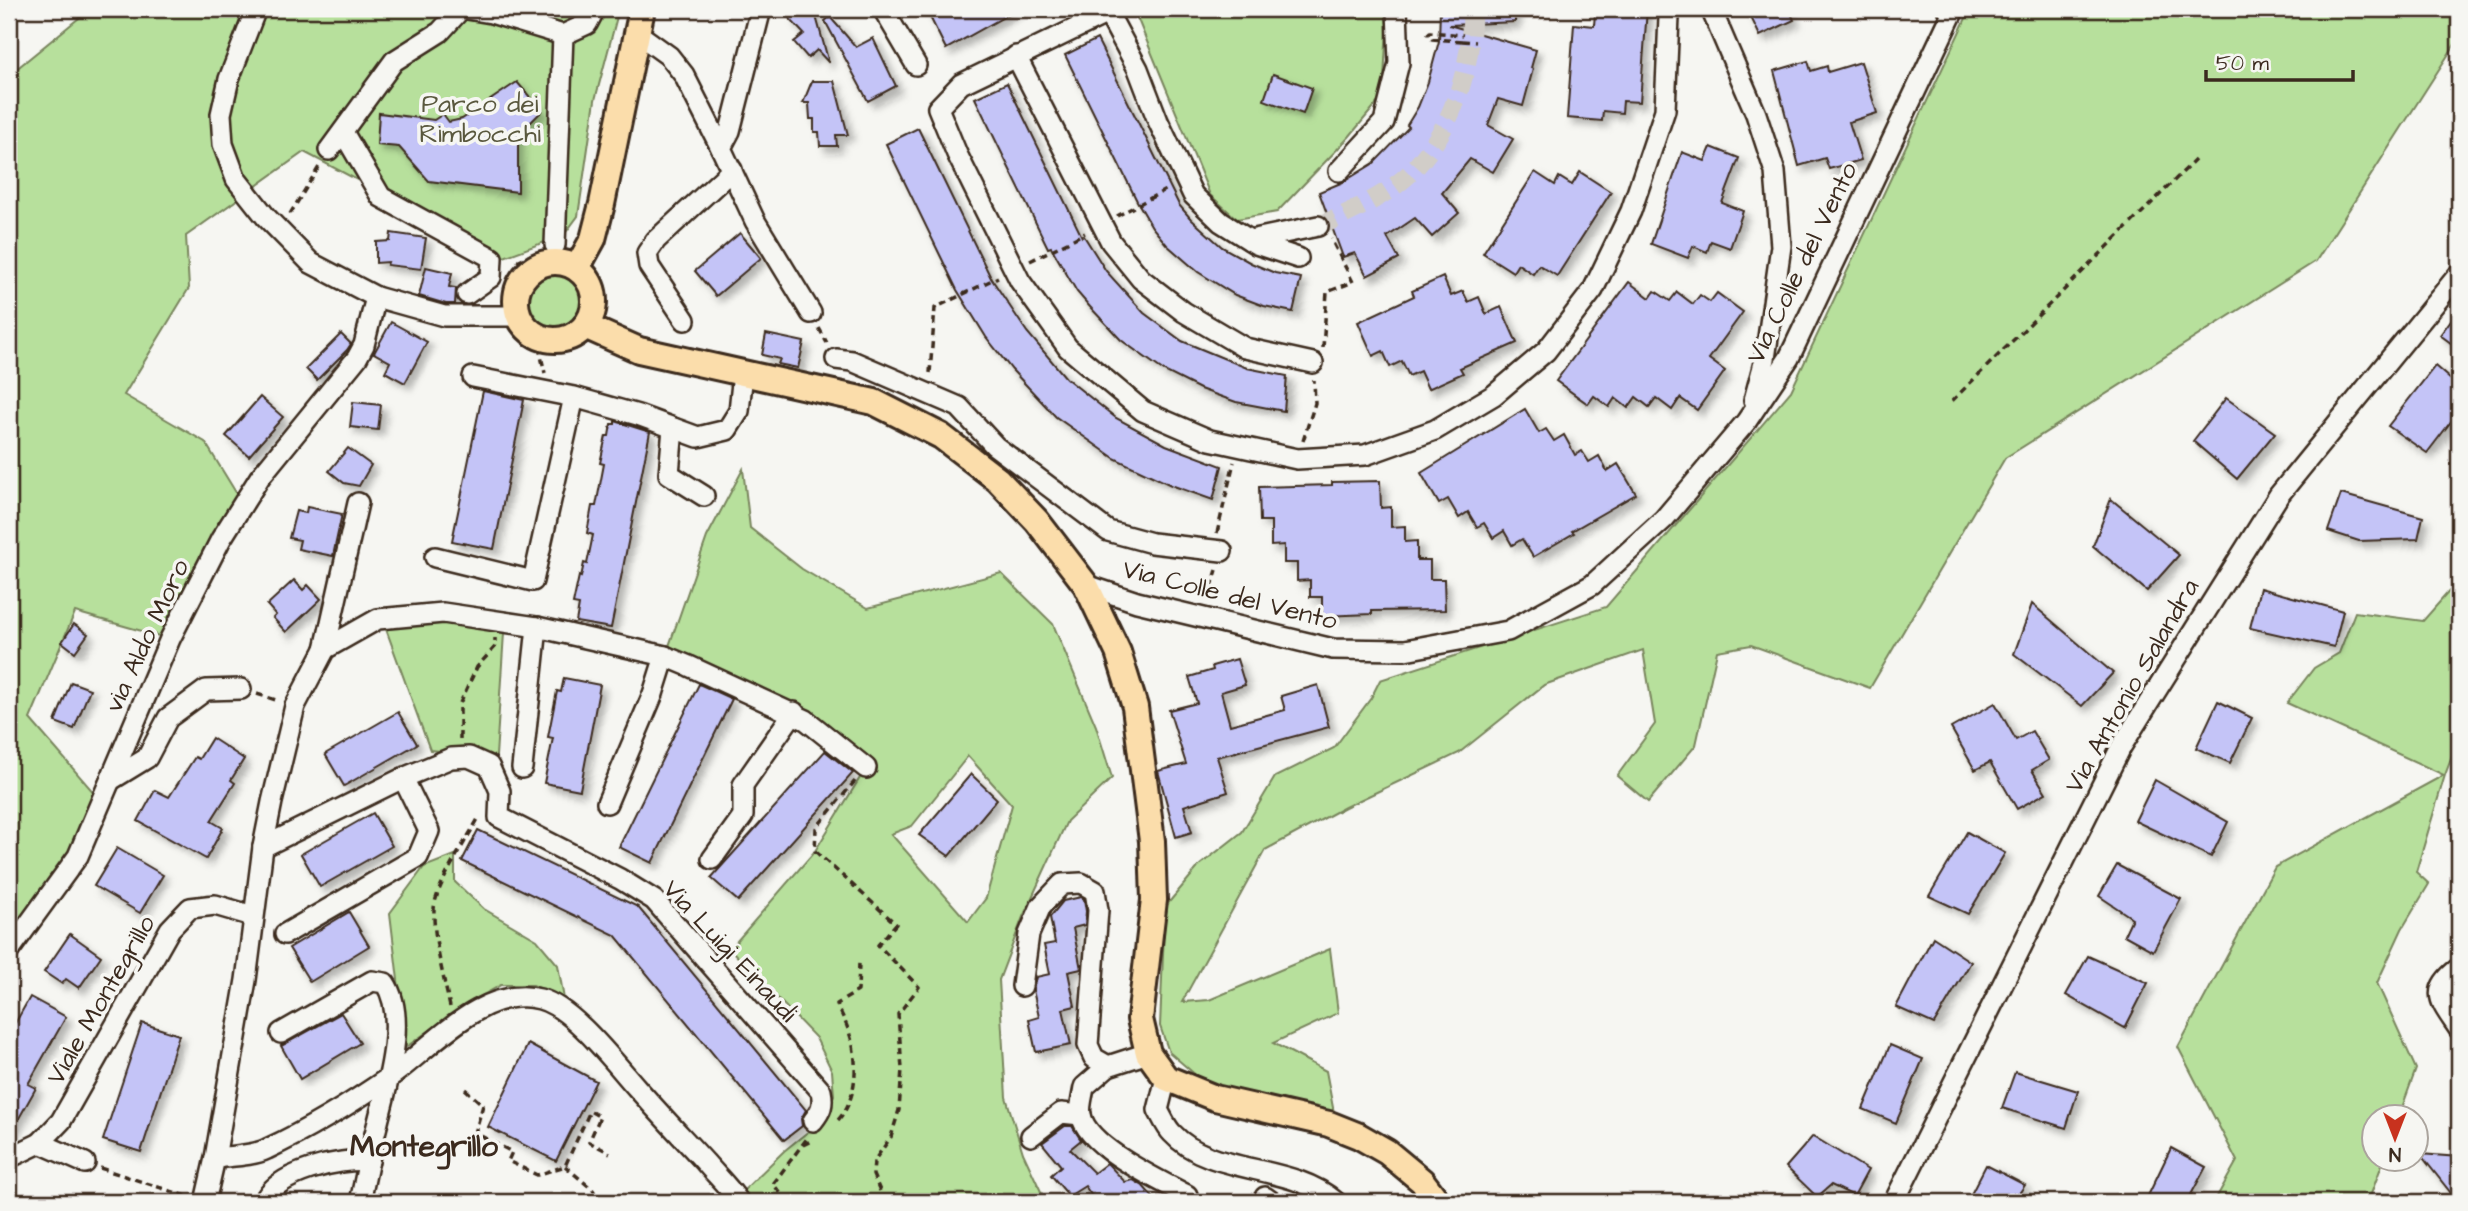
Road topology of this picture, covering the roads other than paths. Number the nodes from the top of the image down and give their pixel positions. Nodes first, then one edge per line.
1 (257, 9) edge
2 (461, 9) edge
3 (467, 9) edge
4 (595, 9) edge
5 (761, 9) edge
6 (883, 9) edge
7 (1397, 9) edge
8 (1672, 9) edge
9 (1711, 9) edge
10 (1112, 11) edge
11 (1950, 12) edge
12 (639, 21) edge
13 (563, 35) junction
14 (1016, 56) junction
15 (916, 65) dead end
16 (343, 132) junction
17 (721, 148) junction
18 (329, 150) road end
19 (732, 170) junction
20 (1339, 171) dead end
21 (1323, 229) tunnel mouth
22 (1250, 240) junction
23 (555, 245) road end
24 (1298, 258) dead end
25 (577, 268) junction
26 (2459, 274) edge
27 (467, 294) dead end
28 (376, 297) junction
29 (811, 313) dead end
30 (519, 316) junction
31 (685, 320) dead end
32 (585, 326) junction
33 (836, 359) dead end
34 (1312, 363) road end
35 (743, 373) junction
36 (473, 377) dead end
37 (573, 397) junction
38 (1750, 414) junction
39 (673, 428) junction
40 (704, 496) dead end
41 (358, 503) dead end
42 (1222, 551) road end
43 (435, 557) dead end
44 (1086, 585) junction
45 (537, 627) junction
46 (325, 649) junction
47 (665, 656) junction
48 (241, 689) road end
49 (793, 712) junction
50 (522, 768) dead end
51 (866, 768) road end
52 (403, 778) junction
53 (111, 780) junction
54 (607, 803) dead end
55 (263, 847) junction
56 (712, 859) dead end
57 (253, 916) junction
58 (285, 934) dead end
59 (9, 951) edge
60 (2459, 968) edge
61 (1022, 986) dead end
62 (2459, 1029) edge
63 (281, 1033) dead end
64 (1148, 1053) junction
65 (1108, 1066) junction
66 (391, 1076) junction
67 (1166, 1078) junction
68 (1081, 1115) junction
69 (822, 1129) road end
70 (1031, 1136) dead end
71 (40, 1143) junction
72 (9, 1158) edge
73 (215, 1158) junction
74 (369, 1161) junction
75 (85, 1163) road end
76 (1187, 1195) dead end
77 (1323, 1198) edge
78 (199, 1200) edge
79 (264, 1202) edge
80 (360, 1202) edge
81 (739, 1202) edge
82 (1438, 1202) edge
83 (1894, 1202) edge

1 - 28 street
2 - 16 street
3 - 13 street
4 - 13 street
5 - 17 street
6 - 15 street
7 - 20 street
8 - 14 street
9 - 38 street
10 - 14 street
10 - 22 street
11 - 38 street, Via Colle del Vento
12 - 17 street
12 - 25 main road
13 - 23 street
14 - 34 street
16 - 18 street
16 - 27 street
17 - 19 street
19 - 29 street
19 - 31 street
21 - 22 street
22 - 24 street
25 - 30 main road
25 - 32 main road
26 - 83 street, Via Antonio Salandra
28 - 30 street
28 - 53 street, via Aldo Moro
30 - 32 main road
32 - 35 main road
33 - 42 street
35 - 39 street
35 - 44 main road
36 - 37 street
37 - 39 street
37 - 43 street
38 - 44 street, Via Colle del Vento
39 - 40 street
41 - 46 street
44 - 64 main road
45 - 46 street
45 - 47 street
45 - 50 street
46 - 55 street
47 - 49 street
47 - 54 street
48 - 53 street
49 - 51 street
49 - 56 street
52 - 55 street
52 - 58 street
52 - 69 street, Via Luigi Einaudi
53 - 59 street, via Aldo Moro
55 - 57 street
57 - 71 street, Viale Montegrillo
57 - 73 street
60 - 62 street
61 - 65 street
63 - 66 street
64 - 65 street
64 - 67 main road
65 - 68 street
66 - 73 street
66 - 74 street
66 - 81 street
67 - 77 street
67 - 82 main road
68 - 70 street
68 - 76 street
71 - 72 street, Viale Montegrillo
71 - 75 street
73 - 78 street
74 - 79 street
74 - 80 street

